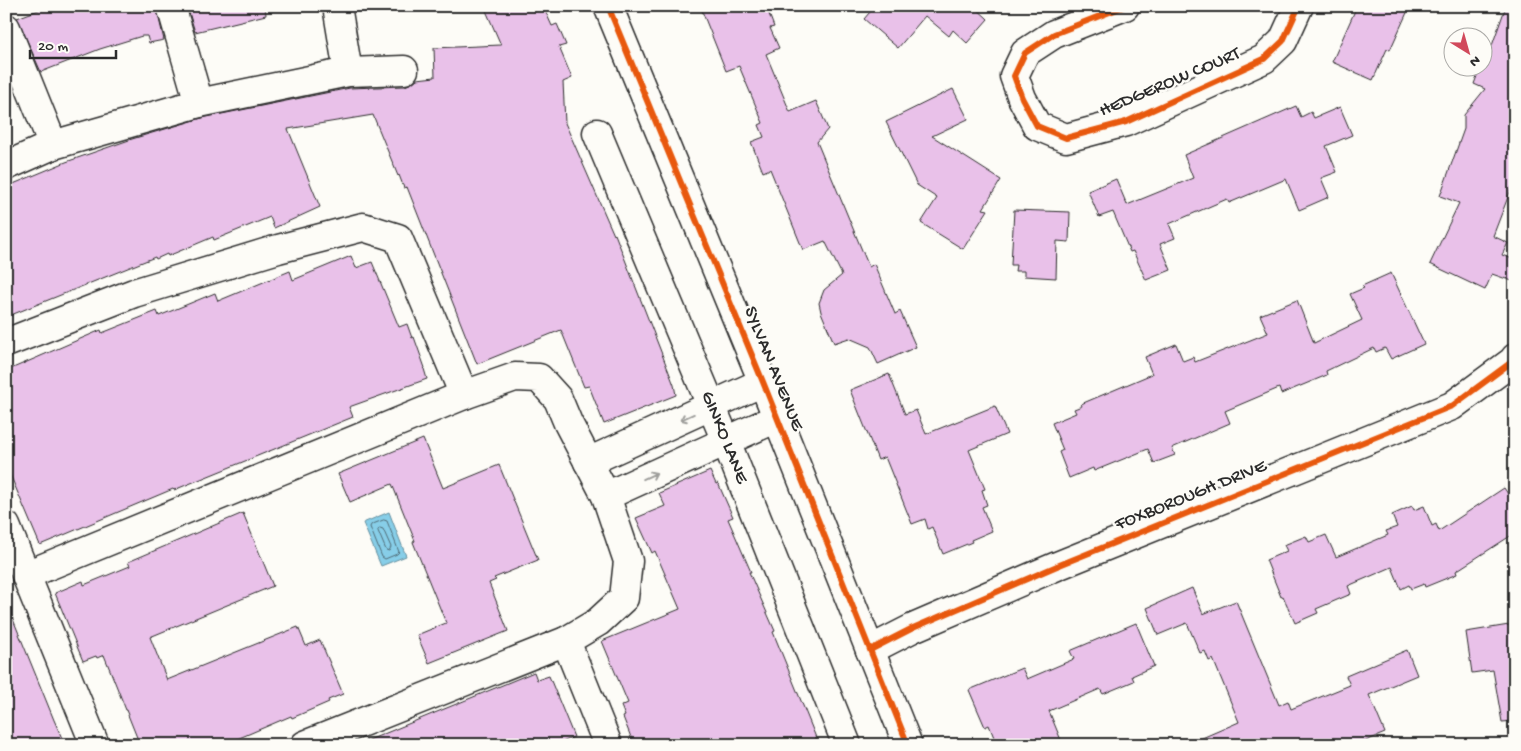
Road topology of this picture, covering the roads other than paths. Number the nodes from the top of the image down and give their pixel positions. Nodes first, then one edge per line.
1 (171, 6) edge
2 (337, 6) edge
3 (608, 6) edge
4 (1125, 6) edge
5 (1299, 6) edge
6 (6, 28) edge
7 (404, 70) dead end
8 (348, 72) junction
9 (199, 103) junction
10 (597, 133) dead end
11 (53, 145) junction
12 (6, 166) edge
13 (6, 343) edge
14 (1515, 358) edge
15 (763, 382) junction
16 (464, 395) junction
17 (712, 406) junction
18 (778, 418) junction
19 (726, 441) junction
20 (588, 462) junction
21 (606, 496) junction
22 (6, 526) edge
23 (26, 575) junction
24 (566, 641) junction
25 (870, 650) junction
26 (95, 745) edge
27 (305, 745) edge
28 (608, 745) edge
29 (847, 745) edge
30 (908, 745) edge

1 - 9 street
2 - 8 street
3 - 15 street, SYLVAN AVENUE
4 - 5 street, HEDGEROW COURT
6 - 11 street
7 - 8 street
8 - 9 street
9 - 11 street
10 - 17 street, GINKO LANE
11 - 12 street
13 - 16 street
14 - 25 street, FOXBOROUGH DRIVE
15 - 17 street
15 - 18 street, SYLVAN AVENUE
16 - 20 street
16 - 23 street
17 - 19 street, GINKO LANE
17 -> 20 street
18 - 19 street
18 - 25 street, SYLVAN AVENUE
21 -> 19 street
19 - 29 street, GINKO LANE
20 - 21 street
21 - 24 street
22 - 23 street
23 - 26 street
24 - 27 street
24 - 28 street
25 - 30 street, SYLVAN AVENUE

